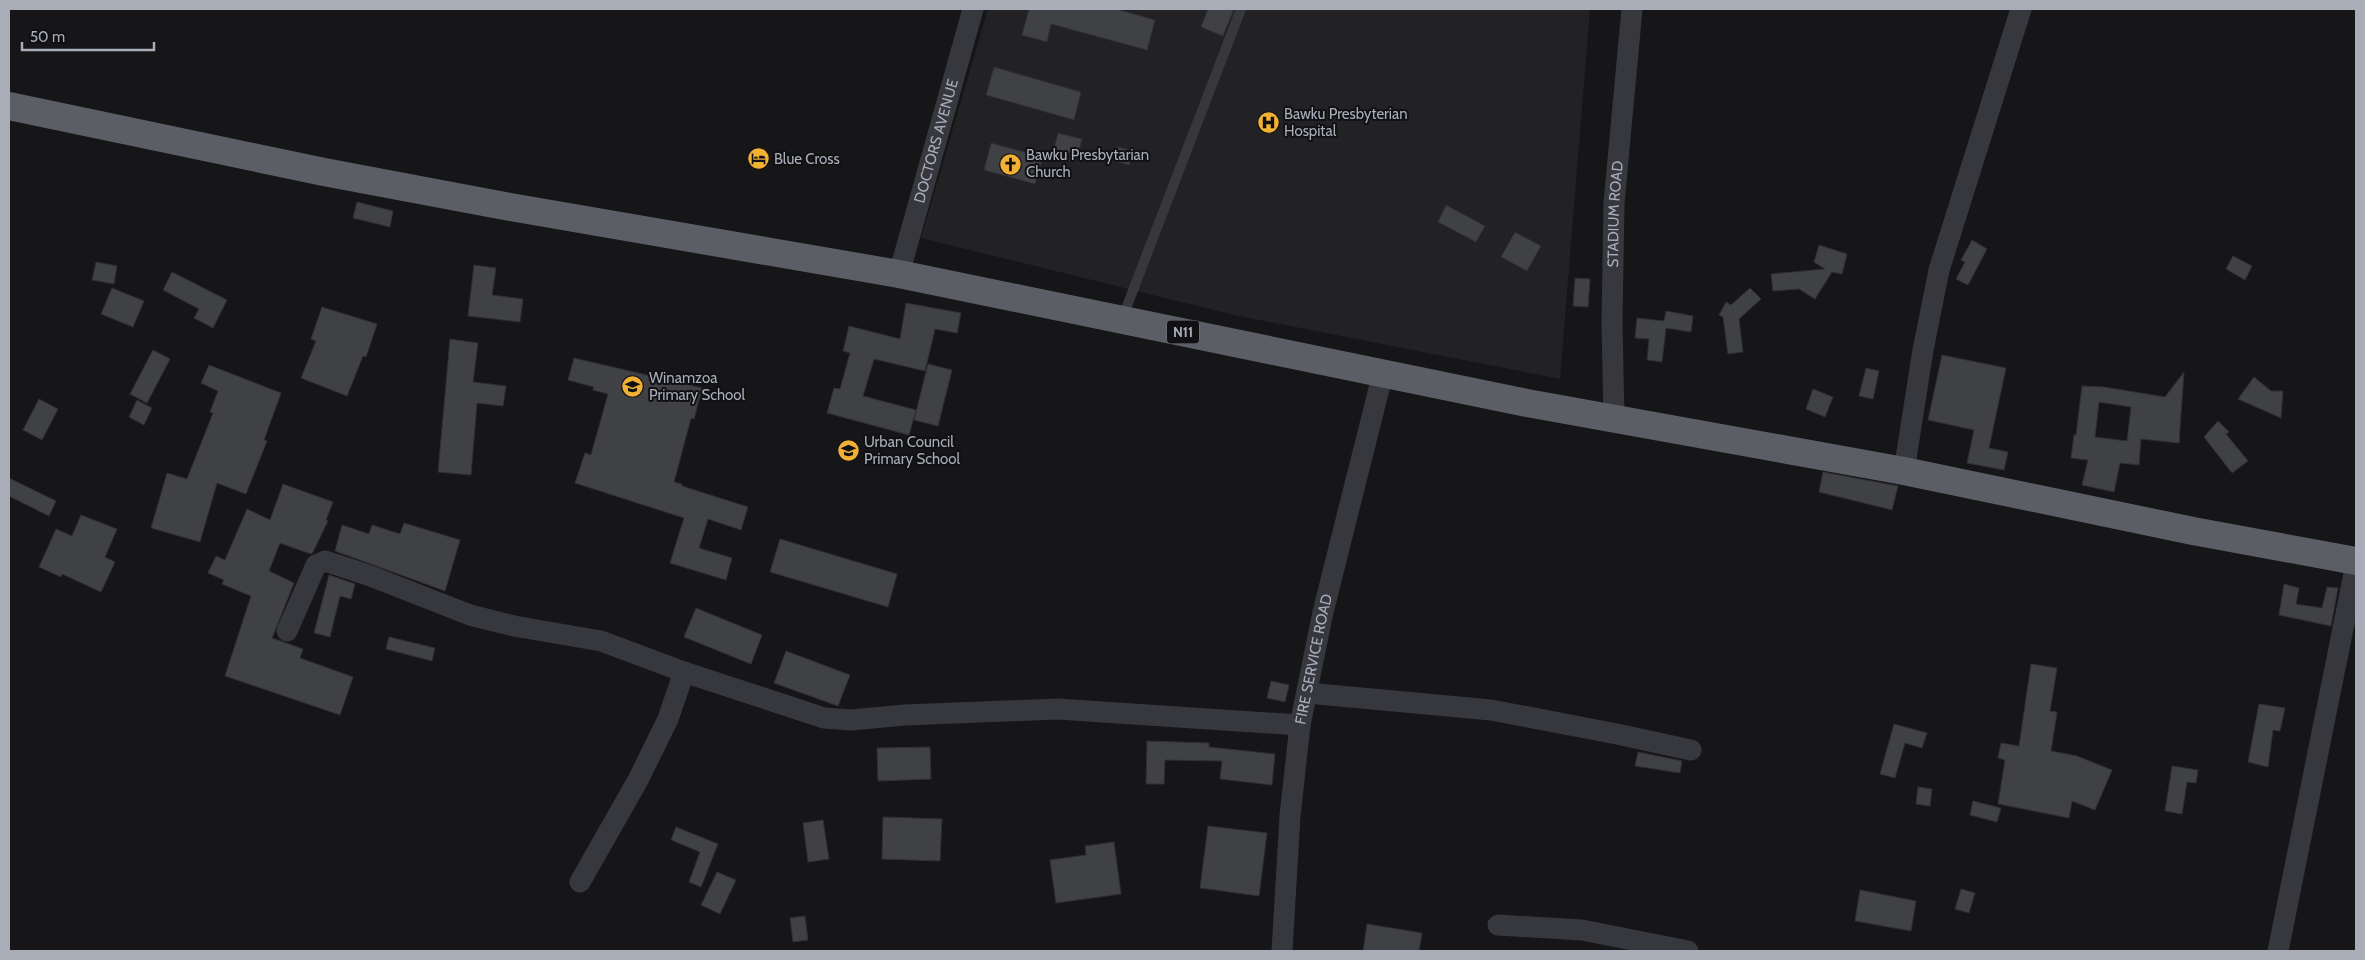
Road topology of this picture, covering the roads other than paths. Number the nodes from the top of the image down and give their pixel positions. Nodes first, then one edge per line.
1 (973, 9) edge
2 (1241, 9) edge
3 (1632, 9) edge
4 (2021, 9) edge
5 (9, 106) edge
6 (899, 274) junction
7 (1122, 320) junction
8 (1383, 373) junction
9 (1614, 419) junction
10 (1904, 471) junction
11 (2356, 562) edge
12 (287, 631) dead end
13 (684, 672) junction
14 (1307, 694) junction
15 (1300, 725) junction
16 (1691, 750) dead end
17 (580, 882) dead end
18 (1498, 925) dead end
19 (1282, 951) edge
20 (1688, 951) edge
21 (2278, 951) edge

1 - 6 street, DOCTORS AVENUE
2 - 7 lane
3 - 9 street, STADIUM ROAD
4 - 10 street
5 - 6 highway, N11
6 - 7 highway, N11
7 - 8 highway, N11
8 - 9 highway, N11
8 - 14 street, FIRE SERVICE ROAD
9 - 10 highway, N11
10 - 11 highway, N11
11 - 21 street
12 - 13 street
13 - 15 street
13 - 17 street
14 - 15 street, FIRE SERVICE ROAD
14 - 16 street
15 - 19 street, FIRE SERVICE ROAD
18 - 20 street

